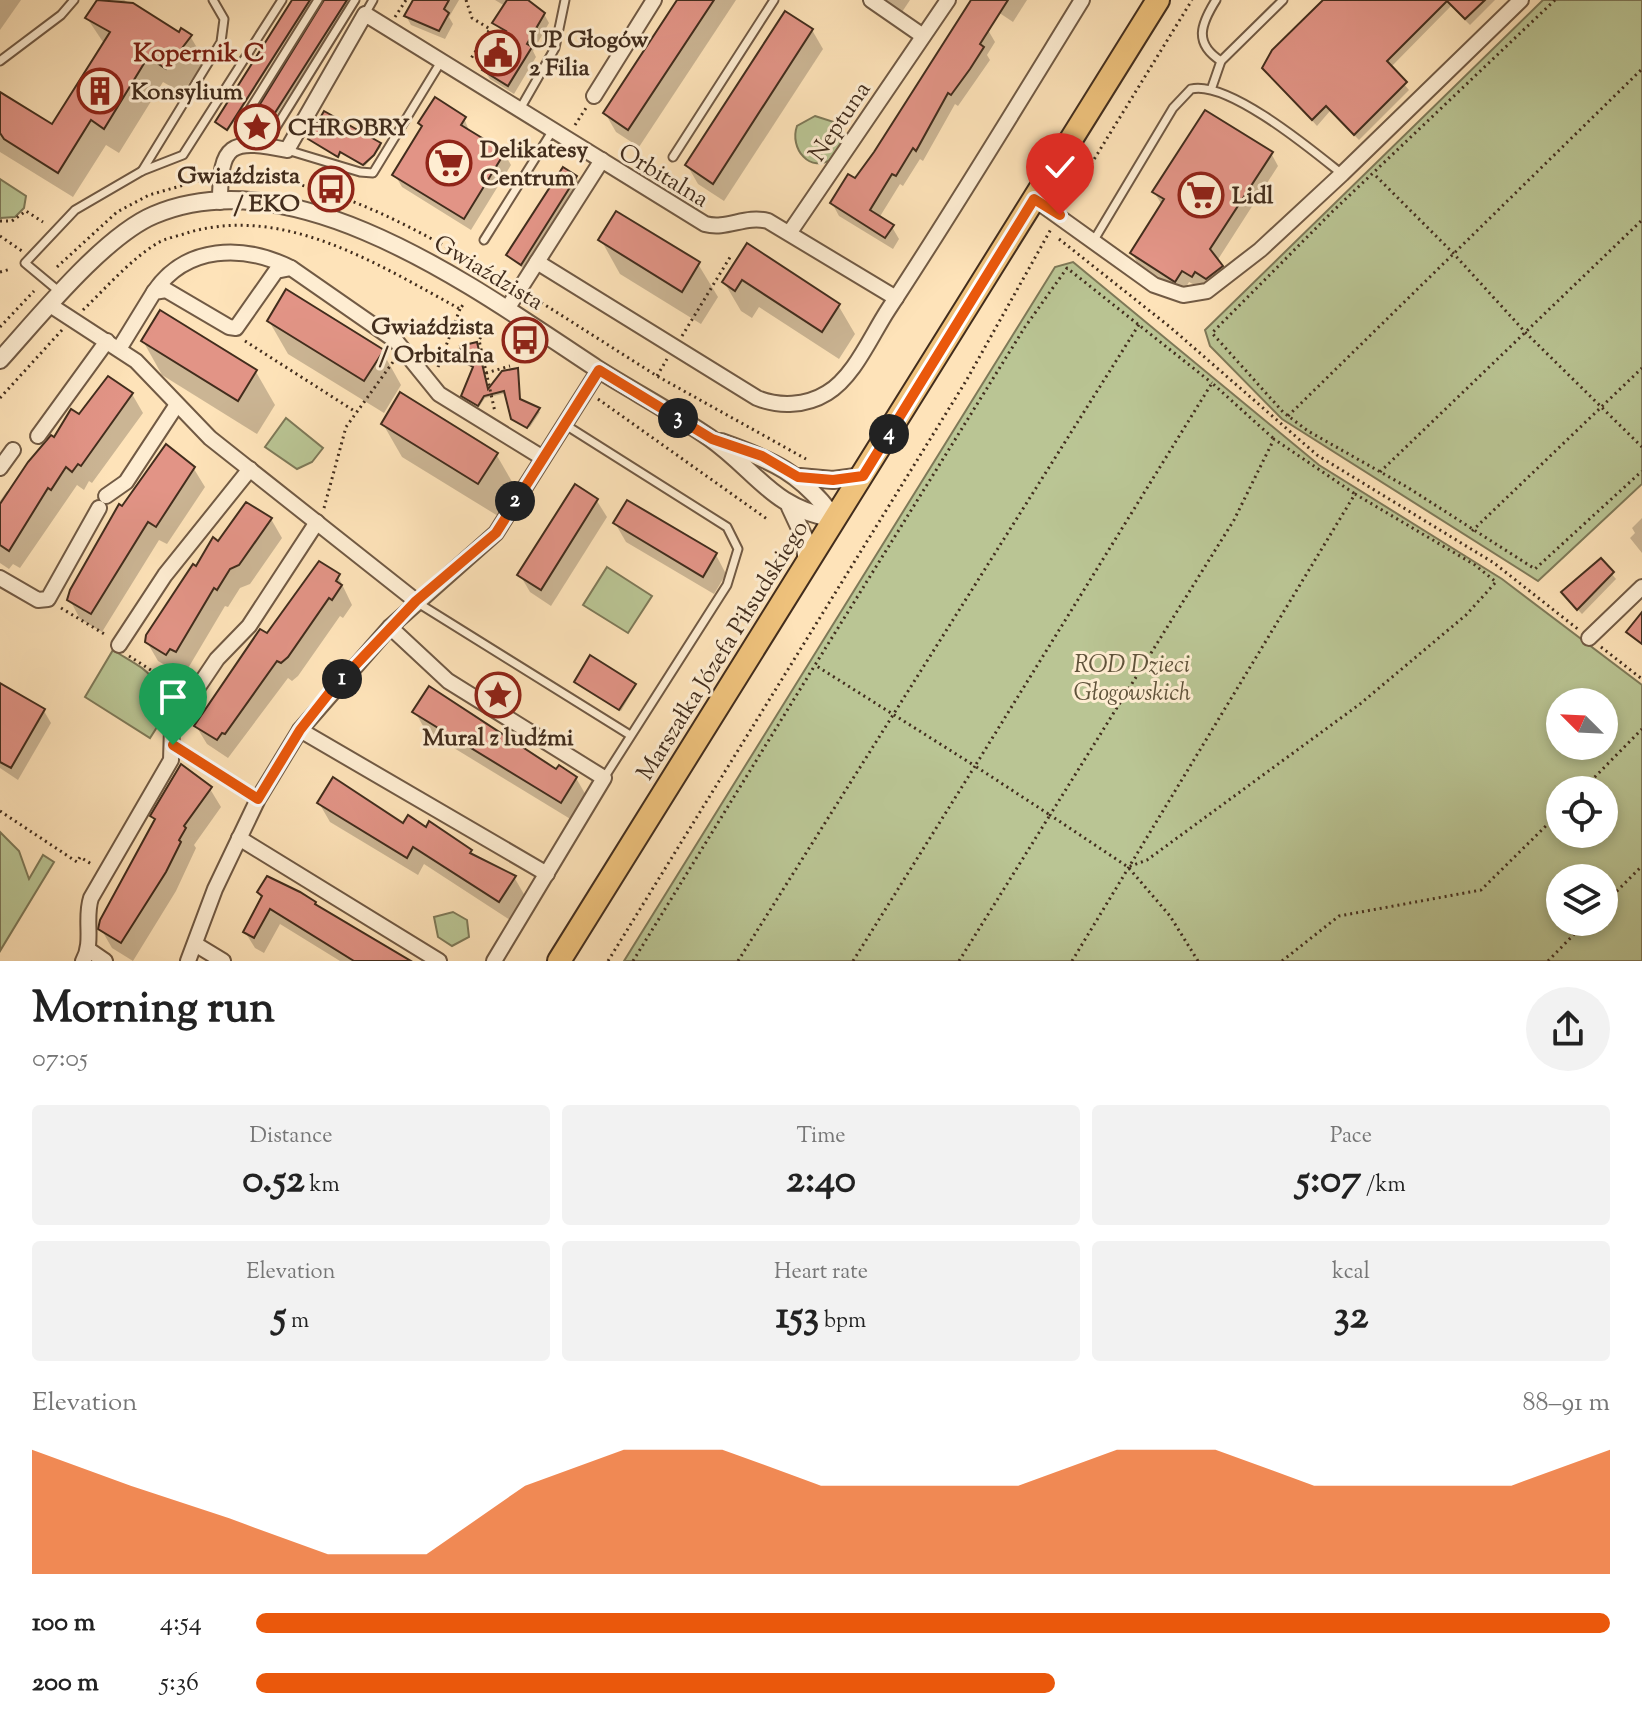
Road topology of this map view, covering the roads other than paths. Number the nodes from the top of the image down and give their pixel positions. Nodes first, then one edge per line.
1 (74, 0) edge
2 (213, 0) edge
3 (282, 0) edge
4 (318, 0) edge
5 (355, 0) edge
6 (373, 0) edge
7 (565, 0) edge
8 (654, 0) edge
9 (774, 0) edge
10 (871, 0) edge
11 (948, 0) edge
12 (1082, 0) edge
13 (1158, 0) edge
14 (1216, 0) edge
15 (1283, 0) edge
16 (1521, 0) edge
17 (365, 14) junction
18 (923, 36) junction
19 (442, 60) junction
20 (0, 61) edge
21 (1221, 61) junction
22 (1212, 87) junction
23 (594, 96) road end
24 (520, 109) junction
25 (245, 117) dead end
26 (553, 130) junction
27 (265, 145) junction
28 (287, 150) junction
29 (673, 157) dead end
30 (602, 160) junction
31 (142, 171) junction
32 (1342, 174) junction
33 (1034, 199) junction
34 (220, 202) junction
35 (790, 232) junction
36 (484, 240) dead end
37 (1094, 241) junction
38 (537, 262) junction
39 (291, 268) junction
40 (154, 292) junction
41 (896, 298) junction
42 (56, 299) junction
43 (507, 309) junction
44 (113, 345) junction
45 (0, 360) edge
46 (599, 370) junction
47 (176, 406) junction
48 (564, 424) junction
49 (38, 436) dead end
50 (712, 439) junction
51 (13, 450) dead end
52 (543, 458) junction
53 (0, 468) edge
54 (250, 469) junction
55 (863, 476) junction
56 (798, 477) junction
57 (790, 507) junction
58 (835, 519) junction
59 (317, 522) junction
60 (807, 564) junction
61 (0, 578) edge
62 (1642, 587) edge
63 (416, 601) junction
64 (390, 627) junction
65 (1589, 638) road end
66 (119, 645) dead end
67 (300, 730) junction
68 (630, 735) junction
69 (604, 778) junction
70 (239, 838) junction
71 (547, 874) junction
72 (195, 944) junction
73 (86, 956) edge
74 (105, 961) edge
75 (188, 961) edge
76 (223, 961) edge
77 (439, 961) edge
78 (494, 961) edge
79 (559, 961) edge

1 - 20 lane
2 - 31 lane
3 - 31 lane
4 - 25 lane
5 - 27 lane
6 - 17 lane
7 - 24 lane
8 - 23 street
9 - 29 lane
10 - 18 street
11 - 18 street, Neptuna
12 - 41 street
13 - 33 main road, Marszałka Józefa Piłsudskiego
14 - 21 lane
15 - 21 lane
16 - 32 street
17 - 19 street
17 - 28 street
18 - 35 street, Neptuna
19 - 24 street
19 - 28 lane
21 - 22 lane
22 - 32 lane
22 - 37 lane
24 - 26 street
26 - 30 street
26 - 36 lane
27 - 28 street
27 - 34 street
30 - 35 street, Orbitalna
30 - 38 street, Orbitalna
31 - 42 lane
32 - 37 street
33 - 37 street
33 - 55 main road, Marszałka Józefa Piłsudskiego
34 - 42 street, Gwiaździsta
34 - 43 street, Gwiaździsta
35 - 41 street, Orbitalna
38 - 41 street
38 - 43 street, Orbitalna
39 - 40 street
39 - 40 street
39 - 52 street
40 - 44 street
42 - 44 street
42 - 45 street, Gwiaździsta
43 - 46 street, Gwiaździsta
44 - 47 street
44 - 49 street
46 - 48 street
46 - 50 street, Gwiaździsta
47 - 54 street
47 - 61 street
48 - 52 street
48 - 68 lane
50 - 56 street, Gwiaździsta
50 - 57 street, Gwiaździsta
51 - 53 street
52 - 63 street
54 - 59 street
54 - 66 street
55 - 56 street
55 - 58 main road, Marszałka Józefa Piłsudskiego
56 - 58 street, Gwiaździsta
57 - 58 street, Gwiaździsta
57 - 60 street
58 - 60 main road, Marszałka Józefa Piłsudskiego
59 - 63 street
59 - 73 street
60 - 79 main road, Marszałka Józefa Piłsudskiego
62 - 65 street
63 - 64 street
63 - 68 lane
64 - 67 street
64 - 69 street
67 - 70 street
67 - 71 street
68 - 69 lane
69 - 71 street
70 - 72 street
70 - 77 street
71 - 78 street
72 - 75 street
72 - 76 street
73 - 74 street

